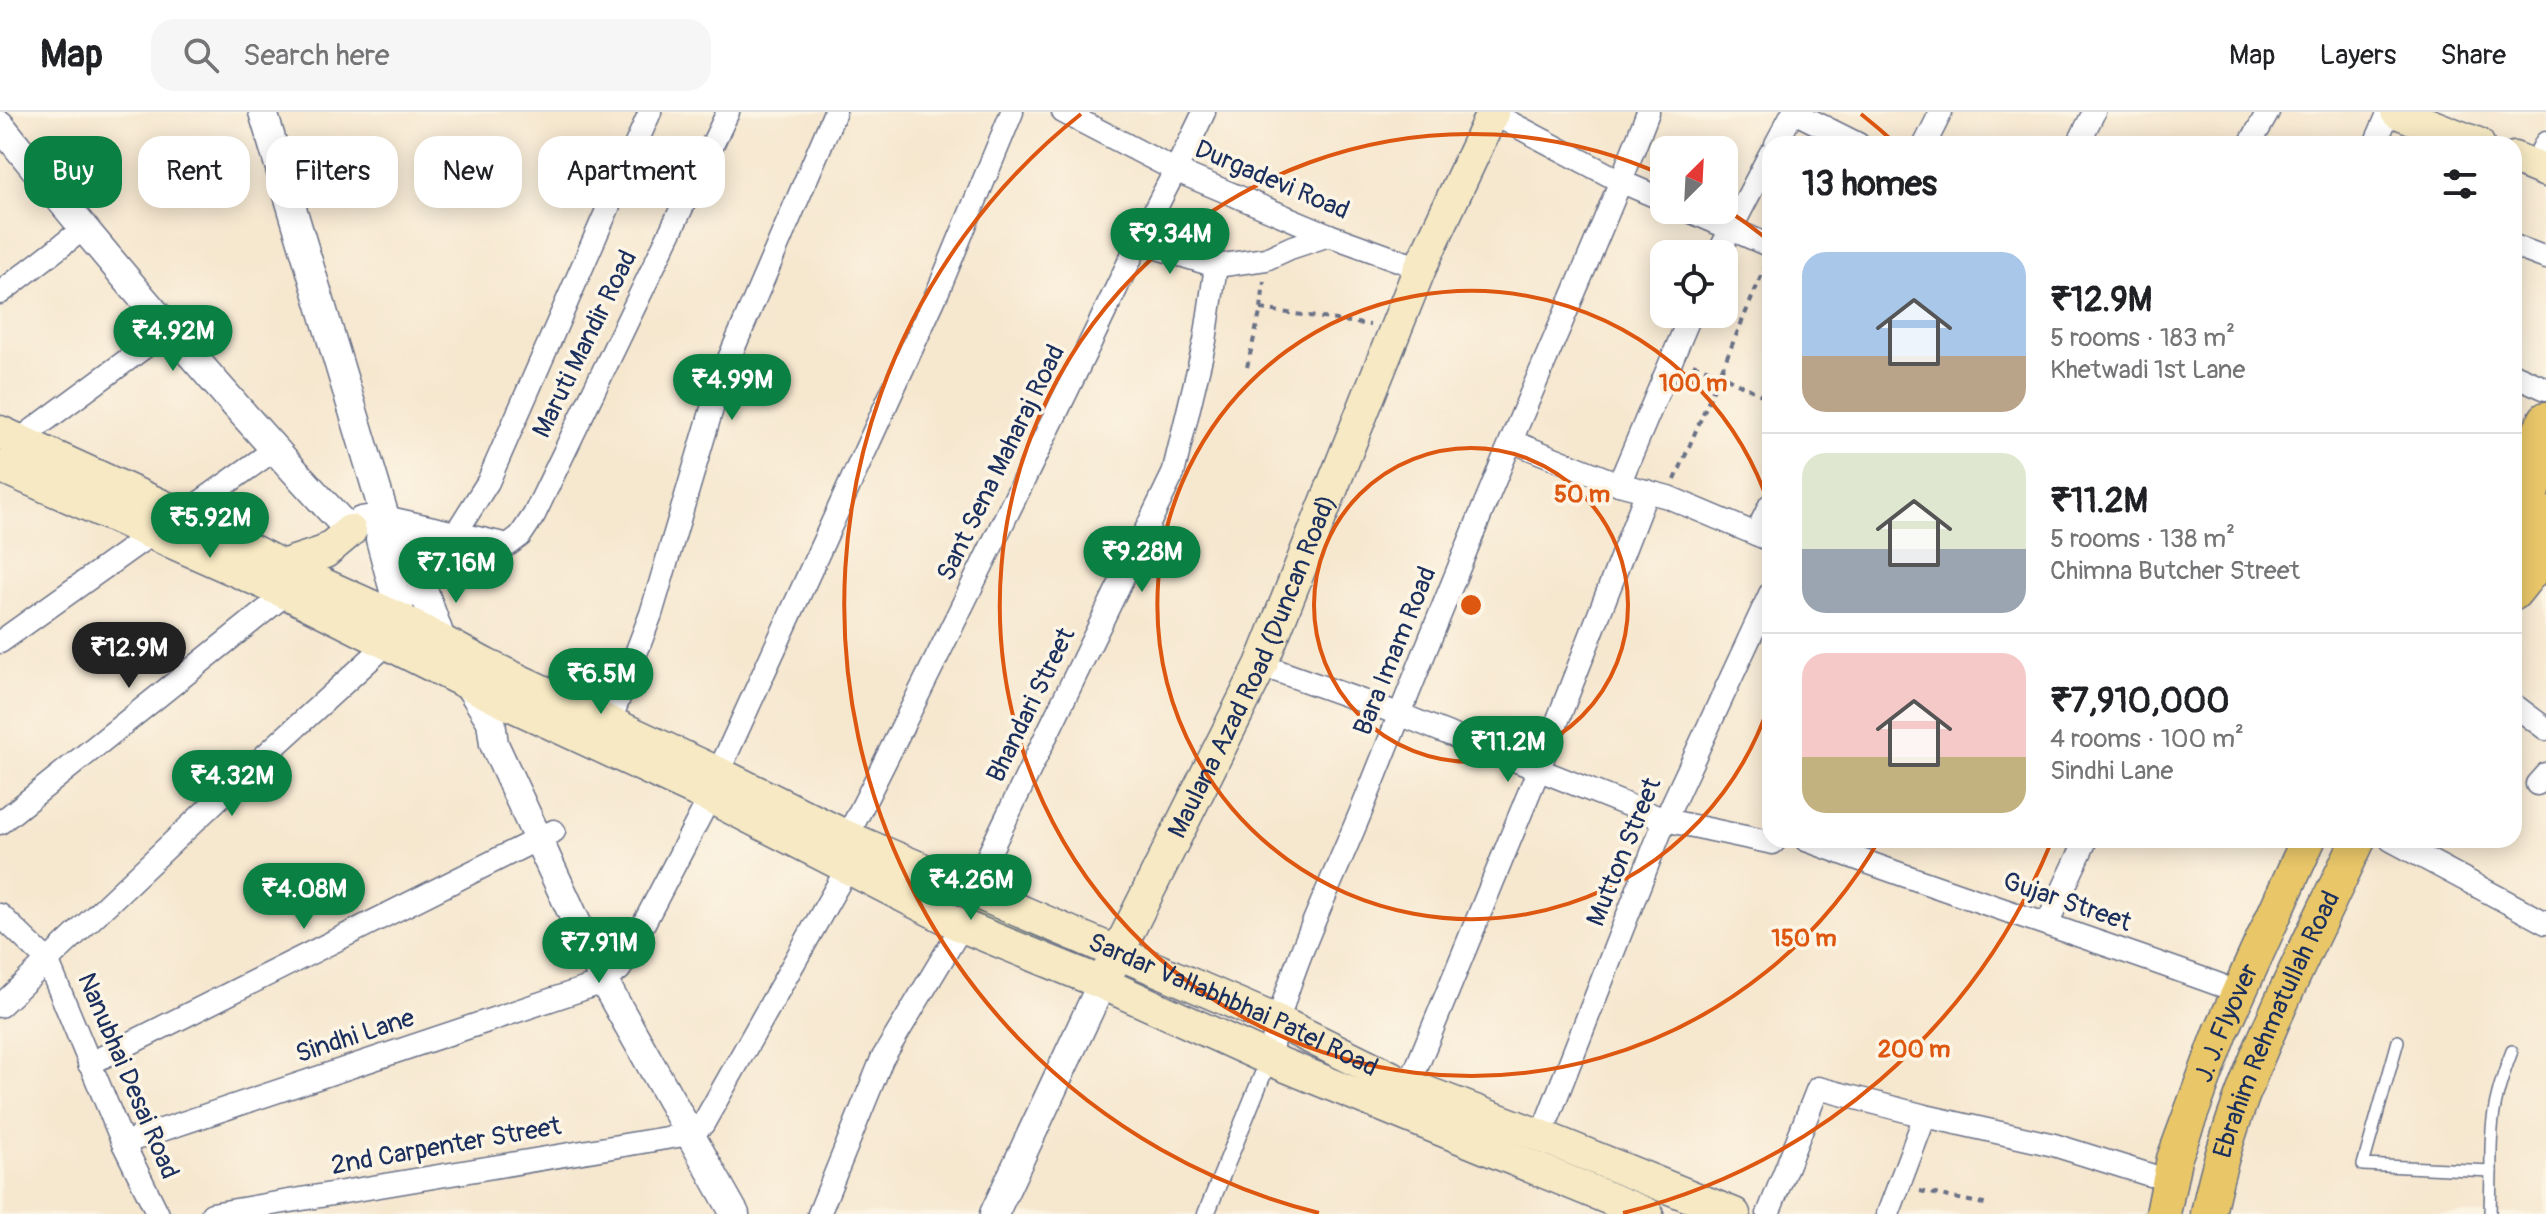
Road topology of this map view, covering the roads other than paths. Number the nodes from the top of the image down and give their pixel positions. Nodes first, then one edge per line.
1 (263, 112) edge
2 (650, 112) edge
3 (728, 112) edge
4 (835, 112) edge
5 (1012, 112) edge
6 (1063, 112) edge
7 (1204, 112) edge
8 (1492, 112) edge
9 (1648, 112) edge
10 (1794, 112) edge
11 (1941, 112) edge
12 (2094, 112) edge
13 (2268, 112) edge
14 (2389, 112) edge
15 (2397, 112) edge
16 (0, 125) edge
17 (1780, 136) edge
18 (1842, 136) edge
19 (1929, 136) edge
20 (2082, 136) edge
21 (2254, 136) edge
22 (2378, 136) edge
23 (2458, 136) edge
24 (1762, 168) edge
25 (1177, 171) junction
26 (1622, 182) junction
27 (1650, 194) edge
28 (1720, 224) edge
29 (1729, 228) junction
30 (83, 229) junction
31 (1329, 235) junction
32 (1724, 240) edge
33 (1138, 242) junction
34 (1762, 242) edge
35 (2522, 249) edge
36 (2546, 258) edge
37 (1216, 266) junction
38 (1420, 268) junction
39 (0, 293) edge
40 (1685, 328) edge
41 (169, 329) junction
42 (2522, 378) edge
43 (2546, 389) edge
44 (2546, 419) edge
45 (1511, 441) junction
46 (274, 450) junction
47 (4, 454) edge
48 (2522, 466) edge
49 (2546, 466) edge
50 (1619, 484) junction
51 (1658, 494) junction
52 (2522, 507) edge
53 (2546, 514) edge
54 (182, 515) junction
55 (385, 517) junction
56 (350, 531) junction
57 (154, 532) junction
58 (456, 532) junction
59 (1762, 537) edge
60 (2536, 562) edge
61 (285, 580) junction
62 (2522, 582) edge
63 (422, 586) junction
64 (1762, 611) edge
65 (395, 632) junction
66 (0, 642) edge
67 (442, 642) junction
68 (1261, 665) junction
69 (468, 683) junction
70 (2522, 711) edge
71 (1399, 714) junction
72 (609, 724) junction
73 (2546, 729) edge
74 (1538, 771) junction
75 (714, 785) junction
76 (1665, 820) junction
77 (0, 823) edge
78 (546, 835) junction
79 (1762, 841) edge
80 (1828, 848) edge
81 (2082, 848) edge
82 (2281, 848) edge
83 (2304, 848) edge
84 (2330, 848) edge
85 (2354, 848) edge
86 (2406, 848) edge
87 (848, 852) junction
88 (971, 891) junction
89 (0, 915) edge
90 (2546, 923) edge
91 (2047, 924) junction
92 (962, 926) junction
93 (1117, 952) junction
94 (47, 960) junction
95 (612, 976) junction
96 (1102, 983) junction
97 (2220, 985) junction
98 (0, 1006) edge
99 (1277, 1021) junction
100 (2398, 1041) dead end
101 (2512, 1051) dead end
102 (1269, 1059) junction
103 (89, 1064) junction
104 (1409, 1086) junction
105 (1925, 1116) junction
106 (697, 1129) junction
107 (1541, 1136) junction
108 (123, 1143) junction
109 (1622, 1168) junction
110 (2491, 1171) junction
111 (2150, 1175) junction
112 (1607, 1206) edge
113 (158, 1214) edge
114 (212, 1214) edge
115 (735, 1214) edge
116 (755, 1214) edge
117 (819, 1214) edge
118 (994, 1214) edge
119 (1206, 1214) edge
120 (1647, 1214) edge
121 (1734, 1214) edge
122 (1768, 1214) edge
123 (1888, 1214) edge
124 (2143, 1214) edge
125 (2163, 1214) edge
126 (2188, 1214) edge
127 (2208, 1214) edge
128 (2490, 1214) edge

1 - 55 street
2 - 58 street
3 - 58 street, Maruti Mandir Road
4 - 72 street
5 - 75 street
6 - 25 street, Durgadevi Road
7 - 25 street, Sant Sena Maharaj Road
8 - 26 street
8 - 38 main road, Maulana Azad Road (Duncan Road)
9 - 26 street, Bara Imam Road
10 - 17 street
10 - 18 street
11 - 19 street
12 - 20 street
13 - 21 street
14 - 22 street
15 - 23 main road
16 - 30 street
24 - 29 street
25 - 31 street, Durgadevi Road
25 - 33 street, Sant Sena Maharaj Road
26 - 27 street
26 - 45 street, Bara Imam Road
28 - 29 street
29 - 32 street
29 - 34 street
30 - 39 street
30 - 41 street
31 - 37 street
31 - 38 street, Durgadevi Road
33 - 37 street
33 - 87 street, Sant Sena Maharaj Road
35 - 36 street
37 - 88 street, Bhandari Street
38 - 68 main road, Maulana Azad Road (Duncan Road)
40 - 50 street
41 - 46 street
41 - 47 street
42 - 43 street
44 - 48 main road
45 - 50 street
45 - 71 street, Bara Imam Road
46 - 54 street
46 - 56 street
47 - 54 main road, Sardar Vallabhbhai Patel Road
47 - 57 main road, Sardar Vallabhbhai Patel Road
49 - 52 main road
50 - 51 street
51 - 59 street
51 - 74 street
53 - 60 main road
54 - 61 main road, Sardar Vallabhbhai Patel Road
55 - 56 street
55 - 58 street
55 - 63 street
55 - 65 street
56 - 61 main road
57 - 61 main road, Sardar Vallabhbhai Patel Road
57 - 66 street
58 - 63 street
60 - 62 main road
61 - 65 main road, Sardar Vallabhbhai Patel Road
61 - 77 street
63 - 65 street
63 - 67 street
64 - 76 street, Mutton Street
65 - 67 main road, Sardar Vallabhbhai Patel Road
65 - 69 main road, Sardar Vallabhbhai Patel Road
65 - 94 street
67 - 69 street
67 - 72 main road, Sardar Vallabhbhai Patel Road
68 - 71 street
68 - 93 main road, Maulana Azad Road (Duncan Road)
69 - 75 main road, Sardar Vallabhbhai Patel Road
69 - 78 street
70 - 73 street
71 - 74 street
71 - 99 street, Bara Imam Road
72 - 75 main road, Sardar Vallabhbhai Patel Road
74 - 76 street
74 - 104 street
75 - 87 main road, Sardar Vallabhbhai Patel Road
75 - 95 street
76 - 79 street
76 - 107 street, Mutton Street
78 - 95 street
78 - 103 street
80 - 91 street, Gujar Street
81 - 91 street
82 - 97 main road
83 - 125 main road, J. J. Flyover
84 - 126 main road
85 - 127 main road, Ebrahim Rehmatullah Road
86 - 90 street
87 - 88 main road, Sardar Vallabhbhai Patel Road
87 - 92 main road, Sardar Vallabhbhai Patel Road
87 - 106 street, Sant Sena Maharaj Road
88 - 93 main road, Sardar Vallabhbhai Patel Road
89 - 94 street
91 - 97 street, Gujar Street
92 - 96 main road, Sardar Vallabhbhai Patel Road
92 - 117 street
93 - 96 main road, Maulana Azad Road (Duncan Road)
93 - 99 main road, Sardar Vallabhbhai Patel Road
94 - 98 street
94 - 103 street, Nanubhai Desai Road
95 - 106 street
95 - 108 street, Sindhi Lane
96 - 102 main road, Sardar Vallabhbhai Patel Road
96 - 118 street, Maulana Azad Road (Duncan Road)
97 - 111 main road
99 - 102 street, Bara Imam Road
99 - 104 main road, Sardar Vallabhbhai Patel Road
100 - 110 lane
101 - 110 lane
102 - 112 main road, Sardar Vallabhbhai Patel Road
102 - 119 street, Bara Imam Road
103 - 108 street, Nanubhai Desai Road
104 - 107 main road, Sardar Vallabhbhai Patel Road
105 - 111 street
105 - 122 street
105 - 123 street
106 - 114 street, 2nd Carpenter Street
106 - 115 street
106 - 116 street
107 - 109 main road, Sardar Vallabhbhai Patel Road
108 - 113 street, Nanubhai Desai Road
109 - 112 street
109 - 121 main road, Sardar Vallabhbhai Patel Road
110 - 128 lane
111 - 124 main road
112 - 120 main road, Sardar Vallabhbhai Patel Road

